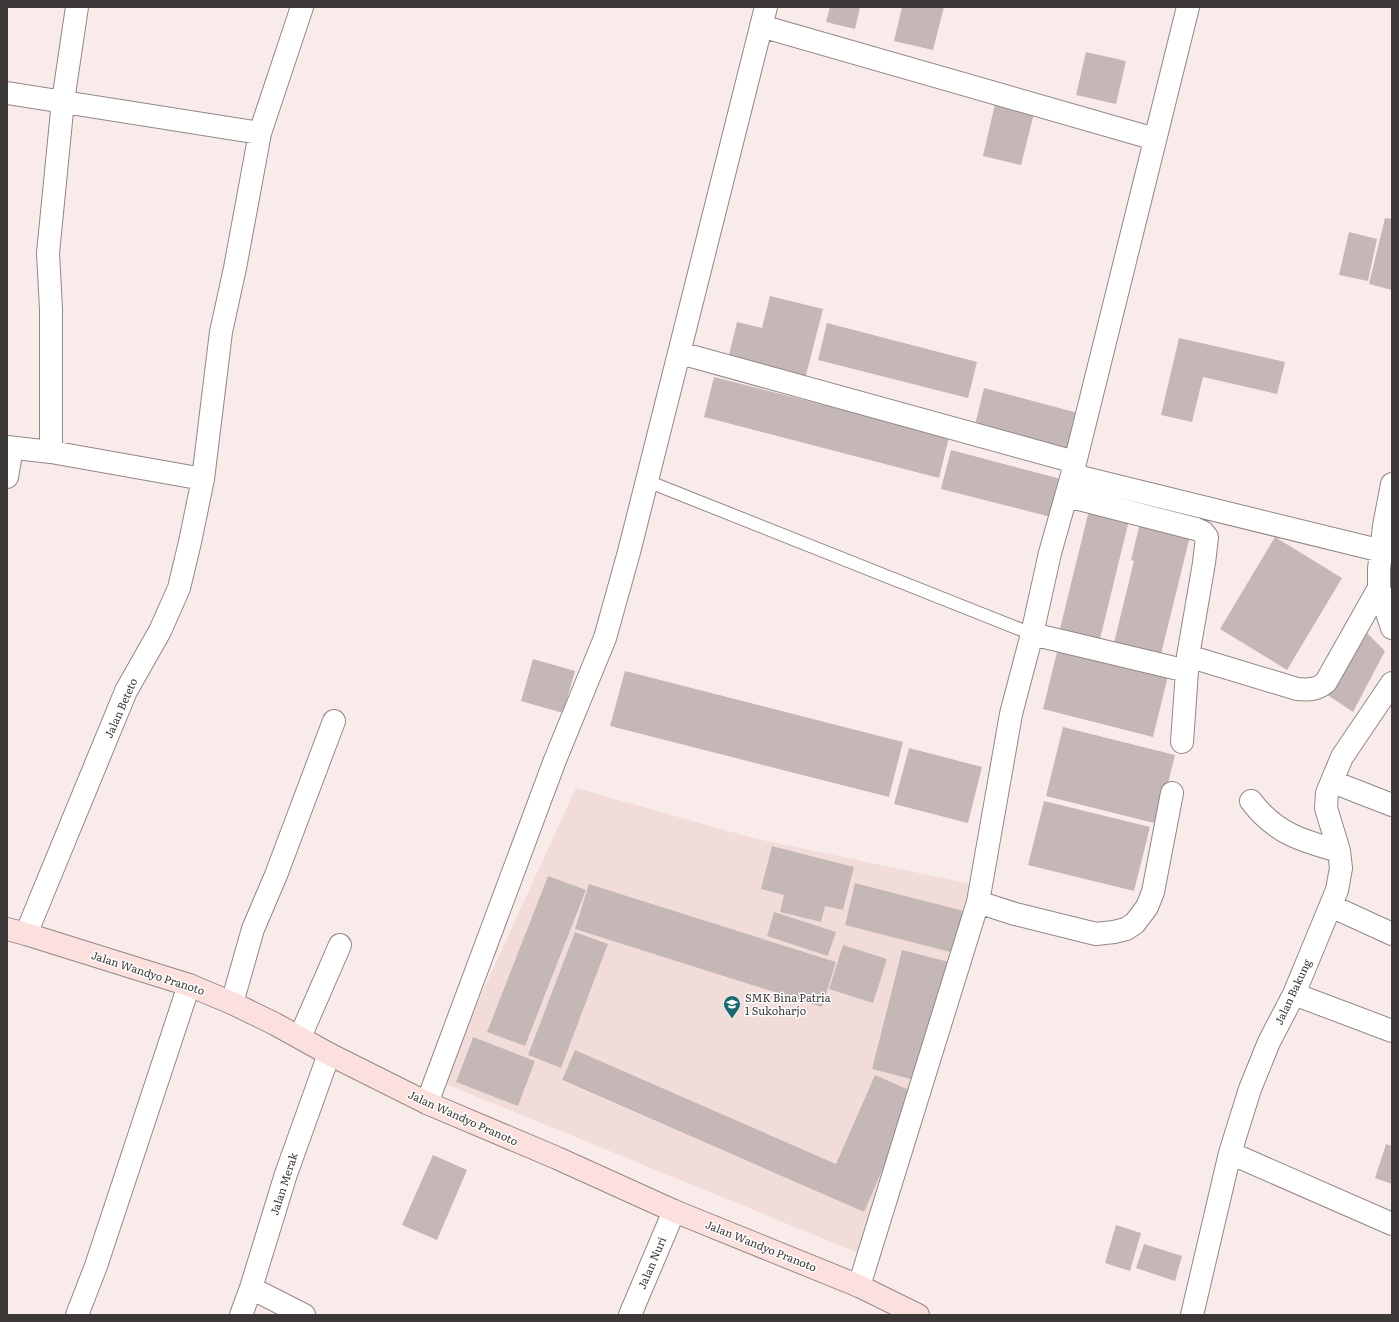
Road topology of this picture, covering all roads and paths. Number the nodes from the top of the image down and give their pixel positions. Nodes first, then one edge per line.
1 (77, 7) edge
2 (302, 7) edge
3 (1188, 7) edge
4 (764, 16) edge
5 (7, 93) edge
6 (63, 101) junction
7 (260, 133) junction
8 (1155, 139) junction
9 (680, 353) junction
10 (9, 447) edge
11 (51, 452) junction
12 (7, 477) edge
13 (1071, 477) junction
14 (202, 479) junction
15 (647, 481) junction
16 (1392, 484) edge
17 (1388, 528) edge
18 (1382, 551) junction
19 (1379, 588) junction
20 (1392, 628) edge
21 (1032, 634) junction
22 (1187, 663) junction
23 (1392, 682) edge
24 (334, 721) dead end
25 (1182, 742) dead end
26 (1333, 782) junction
27 (1172, 793) dead end
28 (1251, 801) dead end
29 (1392, 806) edge
30 (1339, 851) junction
31 (978, 902) junction
32 (1331, 906) junction
33 (16, 931) edge
34 (1392, 934) edge
35 (340, 945) dead end
36 (189, 985) junction
37 (1294, 994) junction
38 (232, 1003) junction
39 (1392, 1031) edge
40 (300, 1037) junction
41 (329, 1054) junction
42 (427, 1103) junction
43 (1230, 1153) junction
44 (674, 1211) junction
45 (1392, 1224) edge
46 (859, 1286) junction
47 (251, 1288) junction
48 (1198, 1313) edge
49 (77, 1315) edge
50 (241, 1315) edge
51 (304, 1315) edge
52 (630, 1315) edge
53 (918, 1315) edge

1 - 6 street
2 - 7 street, Jalan Beteto
3 - 8 street
4 - 8 street
4 - 9 street
5 - 6 street
6 - 7 street
6 - 11 street
7 - 14 street, Jalan Beteto
8 - 13 street
9 - 13 street
9 - 15 street
10 - 11 street
10 - 12 street
11 - 14 street
13 - 18 street
13 - 21 street
13 - 22 street
14 - 33 street, Jalan Beteto
15 - 21 lane
15 - 42 street
16 - 17 street
17 - 18 street
18 - 19 street
19 - 20 street
19 - 22 street
21 - 22 street
21 - 31 street
22 - 25 street
23 - 26 street, Jalan Bakung
24 - 38 street
26 - 29 street
26 - 30 street, Jalan Bakung
27 - 31 street
28 - 30 street
30 - 32 street, Jalan Bakung
31 - 46 street
32 - 34 street
32 - 37 street, Jalan Bakung
33 - 36 street, Jalan Wandyo Pranoto
35 - 40 street
36 - 38 street, Jalan Wandyo Pranoto
36 - 49 street
37 - 39 street
37 - 43 street, Jalan Bakung
38 - 40 street, Jalan Wandyo Pranoto
40 - 41 street, Jalan Wandyo Pranoto
41 - 42 street, Jalan Wandyo Pranoto
41 - 47 street, Jalan Merak
42 - 44 street, Jalan Wandyo Pranoto
43 - 45 street
43 - 48 street, Jalan Bakung
44 - 46 street, Jalan Wandyo Pranoto
44 - 52 street, Jalan Nuri
46 - 53 street, Jalan Wandyo Pranoto
47 - 50 street, Jalan Merak
47 - 51 street

